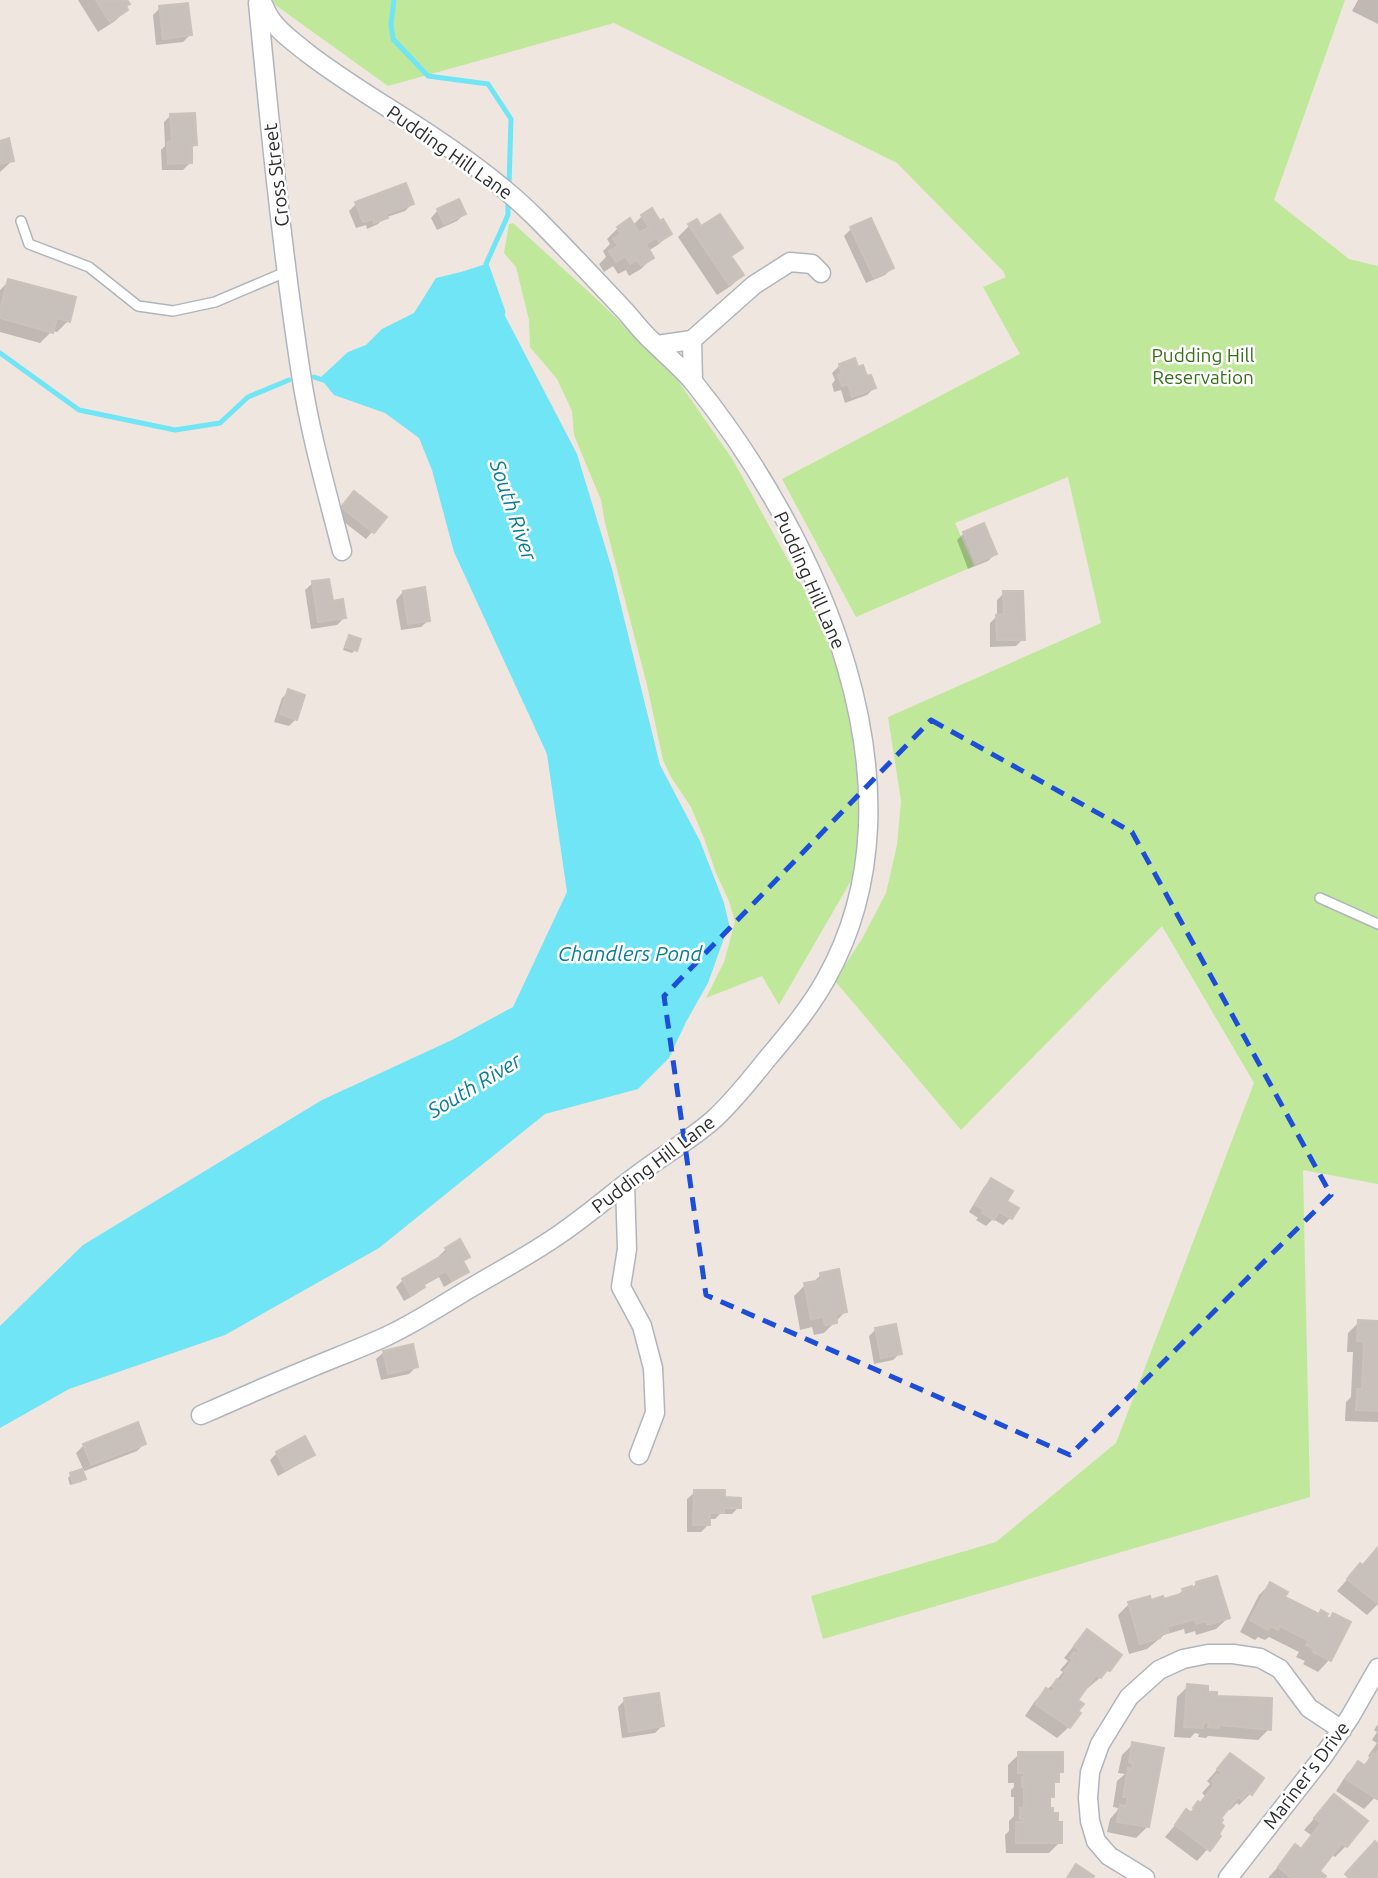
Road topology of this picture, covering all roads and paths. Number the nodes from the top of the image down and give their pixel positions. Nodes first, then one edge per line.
1 (259, 0) edge
2 (21, 221) dead end
3 (288, 271) junction
4 (821, 273) dead end
5 (692, 340) junction
6 (657, 345) junction
7 (693, 382) junction
8 (342, 551) dead end
9 (1320, 898) dead end
10 (1378, 924) edge
11 (625, 1184) junction
12 (201, 1415) dead end
13 (639, 1455) dead end
14 (1378, 1668) edge
15 (1342, 1730) junction
16 (1145, 1878) edge
17 (1227, 1878) edge

1 - 3 street, Cross Street
1 - 6 street, Pudding Hill Lane
2 - 3 lane
3 - 8 street, Cross Street
4 - 5 street
5 - 6 street
5 - 7 street
6 - 7 street, Pudding Hill Lane
7 - 11 street, Pudding Hill Lane
9 - 10 lane
11 - 12 street, Pudding Hill Lane
11 - 13 street
14 - 15 street, Mariner's Drive
15 - 16 street
15 - 17 street, Mariner's Drive

